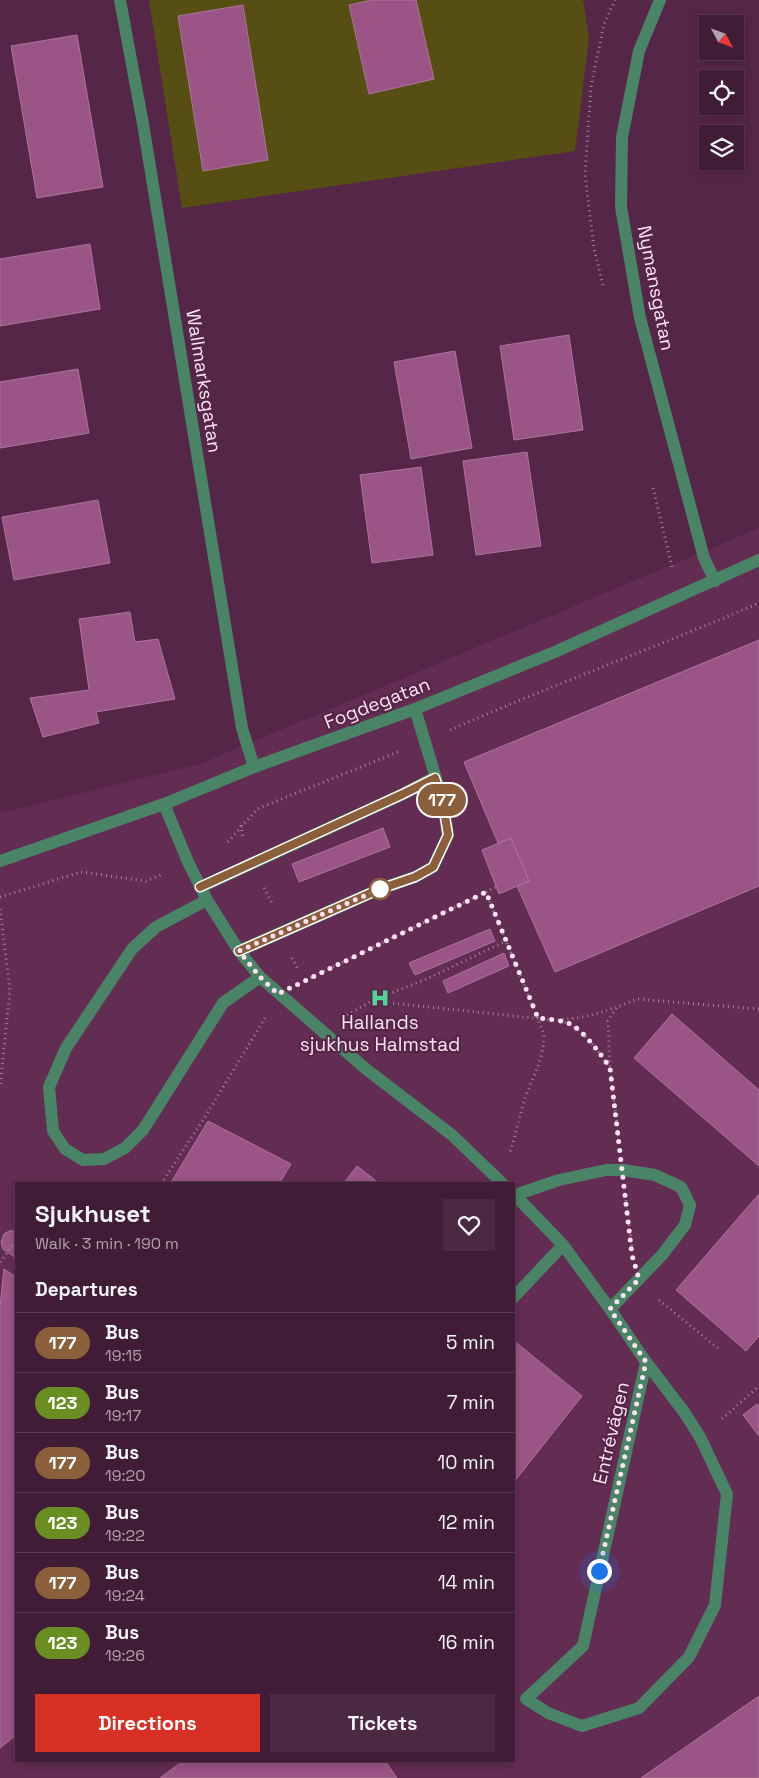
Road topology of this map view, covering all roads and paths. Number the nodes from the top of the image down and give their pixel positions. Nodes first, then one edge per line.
1 (120, 0) edge
2 (660, 0) edge
3 (759, 560) edge
4 (715, 581) junction
5 (759, 603) edge
6 (415, 709) junction
7 (424, 741) junction
8 (254, 767) junction
9 (435, 778) junction
10 (164, 804) junction
11 (0, 861) edge
12 (188, 862) junction
13 (200, 887) junction
14 (496, 887) dead end
15 (486, 892) junction
16 (0, 897) edge
17 (207, 900) junction
18 (0, 909) edge
19 (506, 941) junction
20 (239, 951) junction
21 (260, 977) junction
22 (278, 994) junction
23 (372, 1001) junction
24 (617, 1006) junction
25 (759, 1008) edge
26 (538, 1018) junction
27 (341, 1019) dead end
28 (552, 1020) junction
29 (610, 1068) junction
30 (0, 1087) edge
31 (509, 1155) dead end
32 (623, 1170) junction
33 (162, 1182) edge
34 (501, 1182) edge
35 (515, 1194) edge
36 (515, 1195) edge
37 (15, 1245) edge
38 (563, 1245) junction
39 (0, 1262) edge
40 (639, 1279) junction
41 (515, 1296) edge
42 (610, 1309) junction
43 (720, 1350) dead end
44 (646, 1362) junction
45 (759, 1386) edge
46 (700, 1437) junction

1 - 8 street, Wallmarksgatan
2 - 4 street, Nymansgatan
3 - 4 street, Fogdegatan
4 - 6 street, Fogdegatan
5 - 7 path
6 - 7 street
6 - 8 street, Fogdegatan
7 - 9 street
7 - 12 path
8 - 10 street, Fogdegatan
9 - 13 street
9 - 20 street
10 - 11 street, Fogdegatan
10 - 12 street
12 - 13 street
12 - 16 path
13 - 17 street
14 - 15 path
15 - 19 path
15 - 22 path
17 - 20 street
17 - 21 street
18 - 30 path
19 - 23 path
19 - 26 path
20 - 21 street
21 - 22 street
22 - 33 path
22 - 34 street
23 - 26 path
23 - 27 path
24 - 25 path
24 - 28 path
24 - 29 path
26 - 28 path
26 - 31 path
28 - 29 path
29 - 32 path
32 - 35 street
32 - 40 path
32 - 40 street
36 - 38 street, Entrévägen
37 - 39 path
38 - 41 street
38 - 42 street, Entrévägen
40 - 42 street
40 - 43 path
42 - 44 street, Entrévägen
44 - 46 street
44 - 46 street, Entrévägen
45 - 46 path

